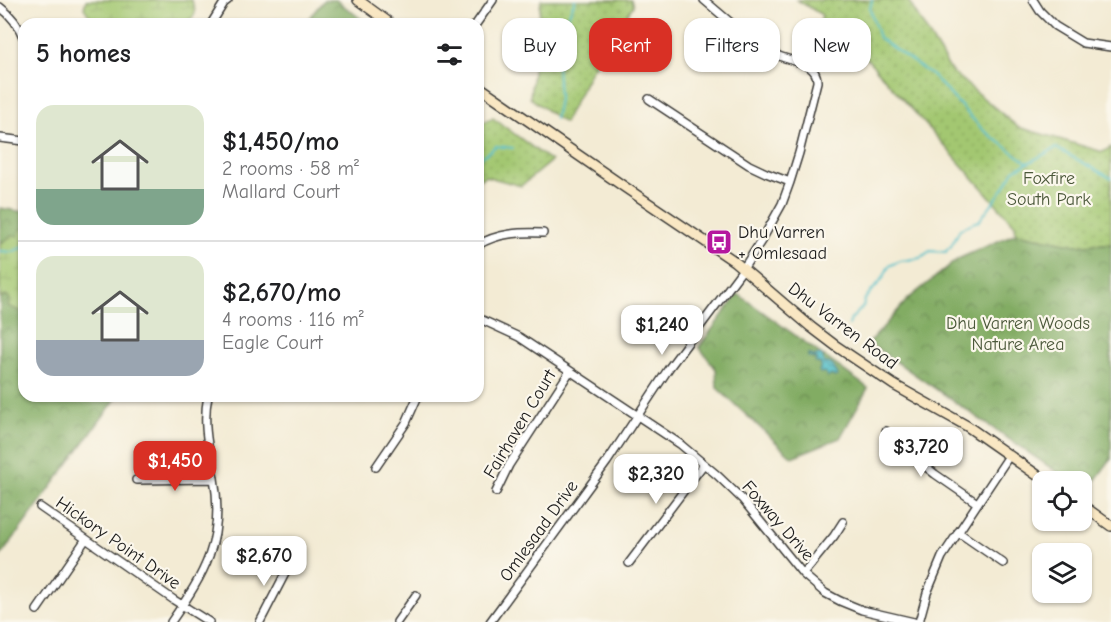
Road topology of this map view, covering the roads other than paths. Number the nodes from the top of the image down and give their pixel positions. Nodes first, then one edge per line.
1 (228, 0) edge
2 (358, 0) edge
3 (493, 0) edge
4 (704, 0) edge
5 (1033, 0) edge
6 (0, 7) edge
7 (215, 18) edge
8 (383, 18) edge
9 (480, 18) edge
10 (18, 28) edge
11 (1111, 48) edge
12 (484, 90) edge
13 (649, 99) dead end
14 (0, 138) edge
15 (18, 140) edge
16 (790, 182) junction
17 (543, 233) dead end
18 (484, 241) edge
19 (743, 268) junction
20 (484, 321) edge
21 (570, 371) junction
22 (207, 402) edge
23 (415, 402) edge
24 (637, 415) junction
25 (886, 431) dead end
26 (1010, 456) junction
27 (704, 464) junction
28 (376, 467) dead end
29 (1032, 471) edge
30 (214, 479) junction
31 (136, 480) dead end
32 (496, 492) dead end
33 (977, 503) junction
34 (40, 507) dead end
35 (1092, 512) edge
36 (843, 522) dead end
37 (1111, 526) edge
38 (958, 532) junction
39 (86, 539) junction
40 (629, 563) dead end
41 (1003, 563) dead end
42 (290, 564) dead end
43 (803, 574) junction
44 (416, 595) dead end
45 (182, 606) junction
46 (37, 610) dead end
47 (171, 622) edge
48 (209, 622) edge
49 (260, 622) edge
50 (397, 622) edge
51 (490, 622) edge
52 (914, 622) edge
53 (919, 622) edge

1 - 7 street
2 - 8 main road
3 - 9 street
4 - 16 street, Omlesaad Drive
5 - 11 street
6 - 10 street
12 - 19 main road, Dhu Varren Road
13 - 16 street
14 - 15 street
16 - 19 street, Omlesaad Drive
17 - 18 street
19 - 24 street, Omlesaad Drive
19 - 26 main road, Dhu Varren Road
20 - 21 street, Foxway Drive
21 - 24 street, Foxway Drive
21 - 32 street, Fairhaven Court
22 - 30 street
23 - 28 street
24 - 27 street, Foxway Drive
24 - 51 street, Omlesaad Drive
25 - 33 street
26 - 29 main road, Dhu Varren Road
26 - 33 street
27 - 40 street
27 - 43 street, Foxway Drive
30 - 31 street
30 - 45 street
33 - 38 street
34 - 39 street, Hickory Point Drive
35 - 37 main road
36 - 43 street
38 - 41 street
38 - 53 street
39 - 45 street, Hickory Point Drive
39 - 46 street
42 - 49 street
43 - 52 street, Foxway Drive
44 - 50 street
45 - 47 street
45 - 48 street, Hickory Point Drive

